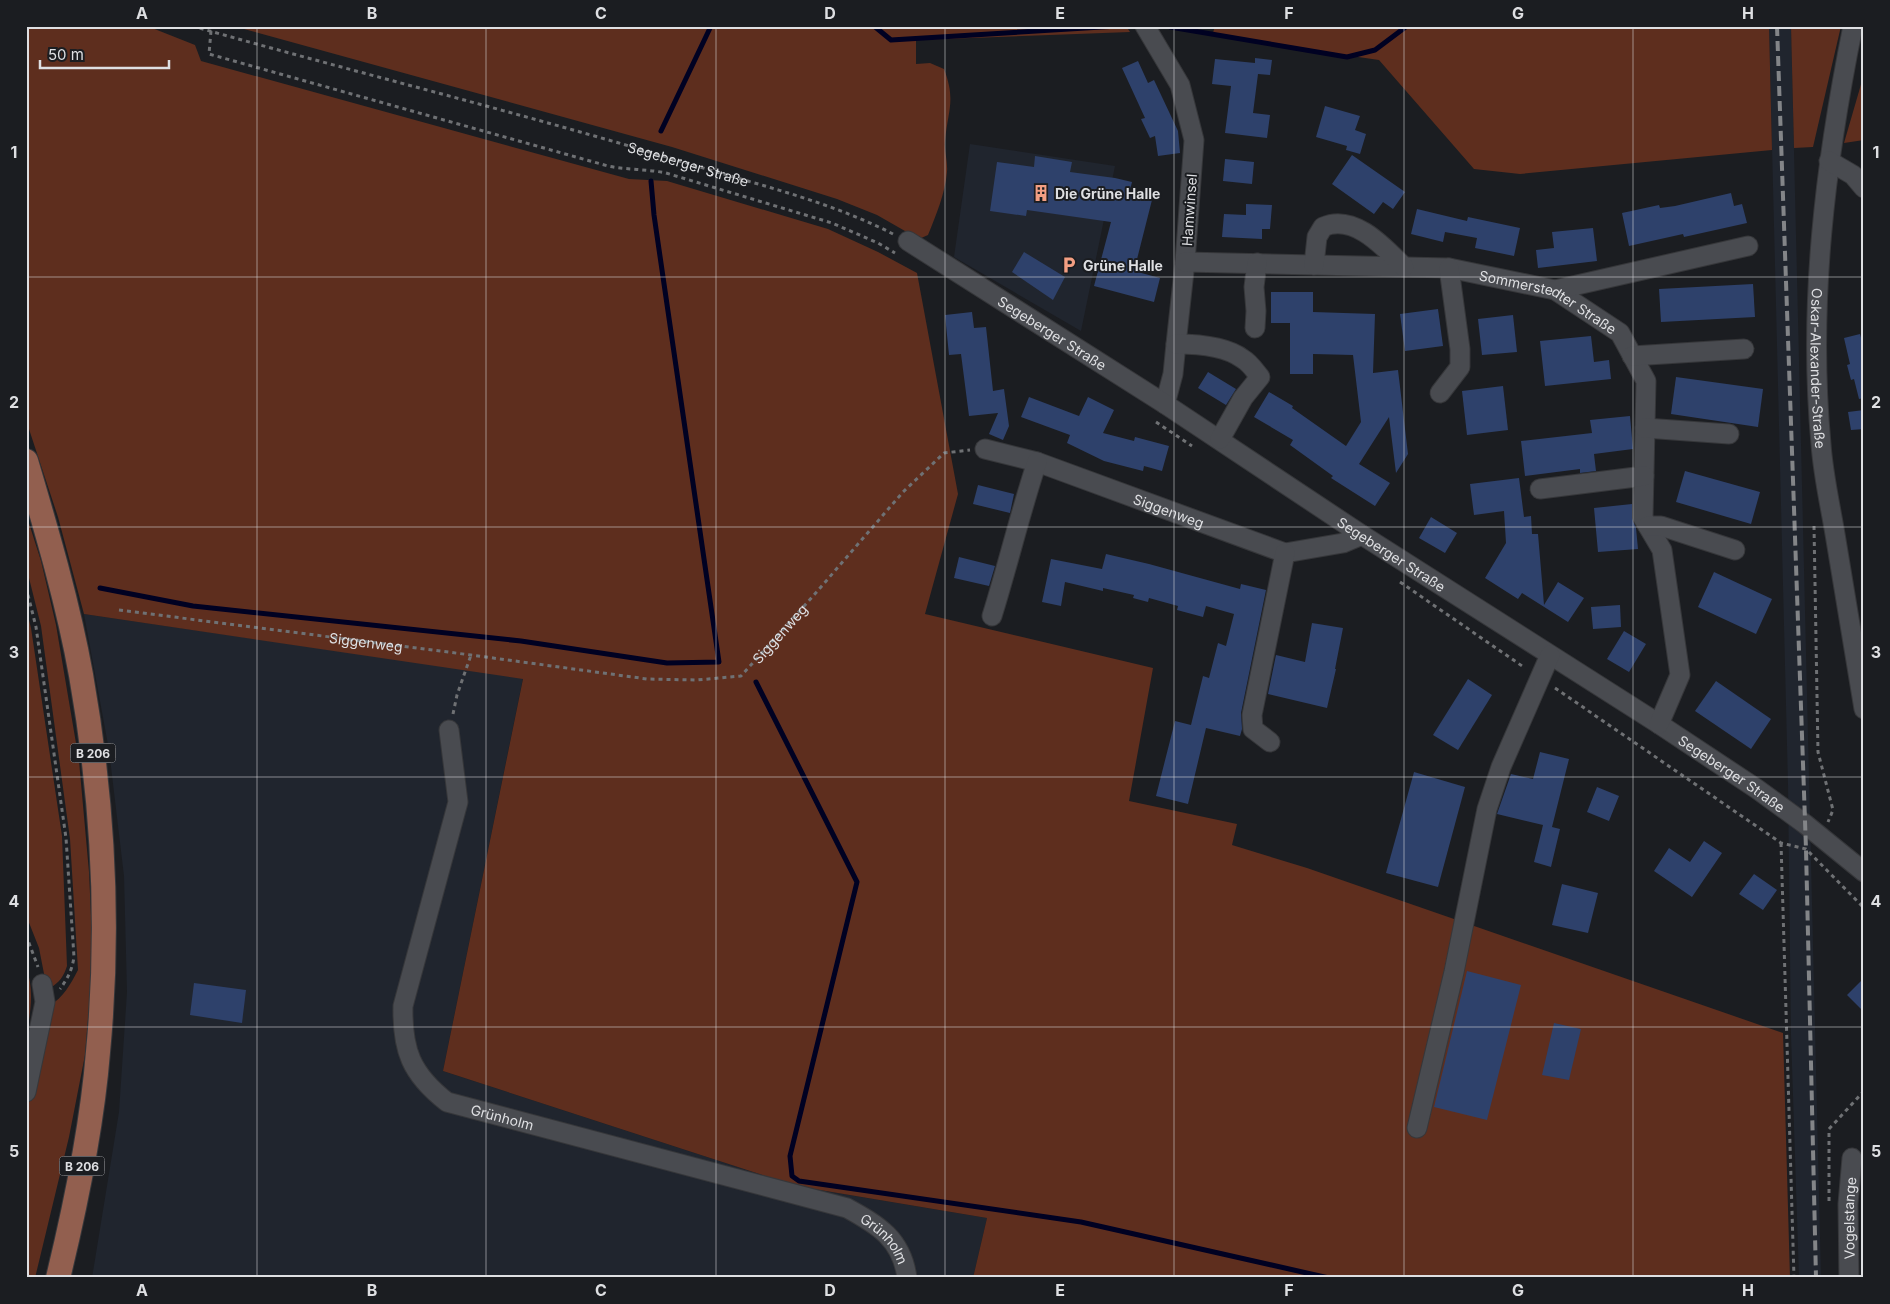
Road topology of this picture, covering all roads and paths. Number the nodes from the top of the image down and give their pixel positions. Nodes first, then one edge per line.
1 (192, 26) edge
2 (1145, 26) edge
3 (1853, 26) edge
4 (210, 32) junction
5 (1828, 161) junction
6 (1864, 188) edge
7 (908, 241) joint
8 (878, 243) dead end
9 (1748, 246) dead end
10 (1185, 262) junction
11 (1257, 263) junction
12 (1314, 265) junction
13 (1404, 267) junction
14 (1449, 268) junction
15 (1555, 290) junction
16 (1255, 328) dead end
17 (1176, 344) junction
18 (1744, 349) dead end
19 (1632, 356) junction
20 (1440, 393) dead end
21 (1165, 404) junction
22 (1645, 428) junction
23 (1729, 434) dead end
24 (1220, 439) junction
25 (985, 448) joint
26 (26, 461) edge
27 (1038, 462) junction
28 (1644, 476) junction
29 (1540, 489) dead end
30 (1814, 519) dead end
31 (1648, 526) junction
32 (1362, 535) junction
33 (1735, 550) dead end
34 (1285, 553) junction
35 (26, 587) edge
36 (119, 610) dead end
37 (992, 616) dead end
38 (471, 655) junction
39 (1550, 655) junction
40 (1864, 709) edge
41 (1659, 724) junction
42 (449, 730) joint
43 (1270, 742) dead end
44 (1822, 838) junction
45 (1863, 870) edge
46 (1864, 908) edge
47 (26, 935) edge
48 (43, 993) junction
49 (26, 1092) edge
50 (1417, 1128) dead end
51 (1852, 1158) dead end
52 (58, 1278) edge
53 (907, 1278) edge
54 (1794, 1278) edge
55 (1848, 1278) edge

1 - 4 path, Segeberger Straße
2 - 10 street, Hamwinsel
3 - 5 street, Oskar-Alexander-Straße
4 - 7 path, Segeberger Straße
4 - 8 path
5 - 6 street
5 - 40 street, Oskar-Alexander-Straße
7 - 21 street, Segeberger Straße
9 - 15 street
10 - 11 street, Sommerstedter Straße
10 - 17 street, Hamwinsel
11 - 12 street, Sommerstedter Straße
11 - 16 street
12 - 13 street, Sommerstedter Straße
12 - 13 street
13 - 14 street, Sommerstedter Straße
14 - 15 street, Sommerstedter Straße
14 - 20 street
15 - 19 street, Sommerstedter Straße
17 - 21 street, Hamwinsel
17 - 24 street
18 - 19 street
19 - 22 street, Sommerstedter Straße
21 - 24 street, Segeberger Straße
22 - 23 street
22 - 28 street, Sommerstedter Straße
24 - 32 street, Segeberger Straße
25 - 27 street, Siggenweg
25 - 38 path, Siggenweg
26 - 52 main road, B 206
27 - 34 street, Siggenweg
27 - 37 street
28 - 29 street
28 - 31 street, Sommerstedter Straße
30 - 44 path
31 - 33 street
31 - 41 street, Sommerstedter Straße
32 - 34 street
32 - 39 street, Segeberger Straße
34 - 43 street
35 - 48 path
36 - 38 path, Siggenweg
38 - 42 path
39 - 41 street, Segeberger Straße
39 - 50 street
41 - 44 street, Segeberger Straße
42 - 53 street, Grünholm
44 - 45 street, Segeberger Straße
46 - 54 path
47 - 48 path
48 - 49 street
51 - 55 street, Vogelstange

